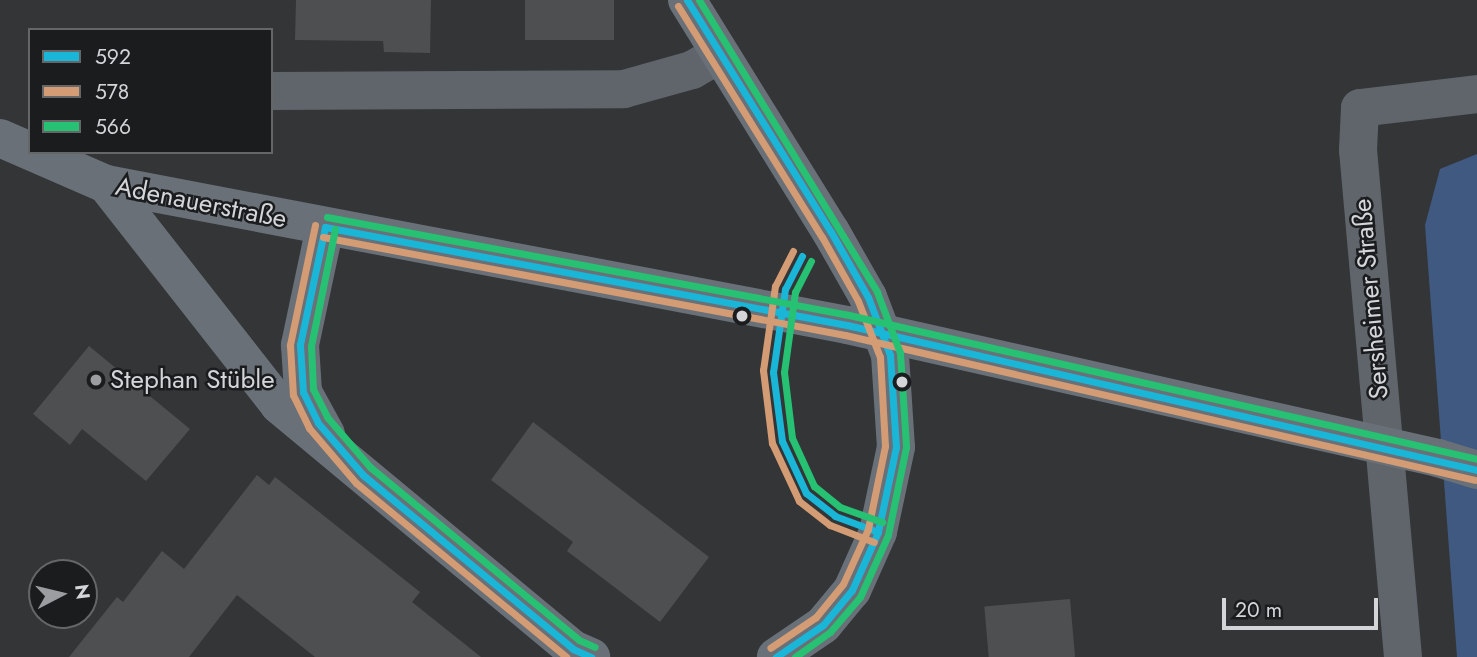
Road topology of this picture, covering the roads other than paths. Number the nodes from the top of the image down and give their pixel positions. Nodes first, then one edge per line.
1 (687, 0) edge
2 (720, 54) junction
3 (273, 91) edge
4 (1477, 93) edge
5 (0, 138) edge
6 (28, 150) edge
7 (37, 154) edge
8 (106, 184) junction
9 (325, 227) junction
10 (347, 460) junction
11 (1477, 470) edge
12 (591, 657) edge
13 (776, 657) edge
14 (1403, 657) edge

1 - 2 main road
2 - 3 street
2 - 13 main road
4 - 14 street, Sersheimer Straße
5 - 6 main road, Adenauerstraße
7 - 8 main road, Adenauerstraße
8 - 9 main road, Adenauerstraße
8 - 10 main road
9 - 10 main road
9 - 11 main road, Adenauerstraße, bridge
10 - 12 main road

